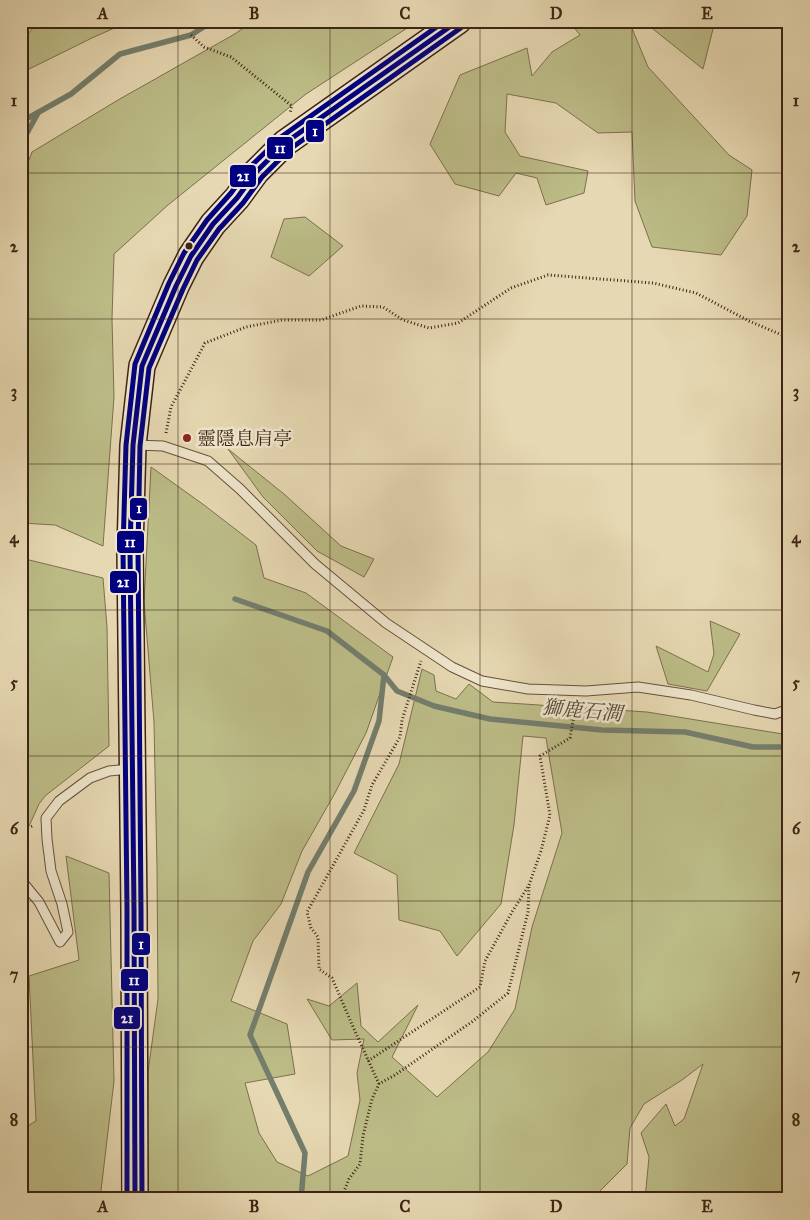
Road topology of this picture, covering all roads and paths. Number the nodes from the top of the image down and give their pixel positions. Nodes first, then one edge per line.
1 (458, 21) edge
2 (191, 35) dead end
3 (285, 143) junction
4 (789, 338) edge
5 (134, 445) junction
6 (163, 446) junction
7 (425, 648) junction
8 (789, 709) edge
9 (573, 722) dead end
10 (133, 769) junction
11 (21, 880) edge
12 (529, 886) junction
13 (368, 1060) junction
14 (379, 1084) junction
15 (135, 1199) edge
16 (341, 1199) edge

1 - 3 main road
2 - 3 path
3 - 5 main road
4 - 6 path
5 - 6 lane
5 - 10 main road
6 - 7 lane
7 - 8 lane
7 - 13 path
9 - 12 path
10 - 11 lane
10 - 15 main road
12 - 13 path
12 - 14 path
13 - 14 path
14 - 16 path

